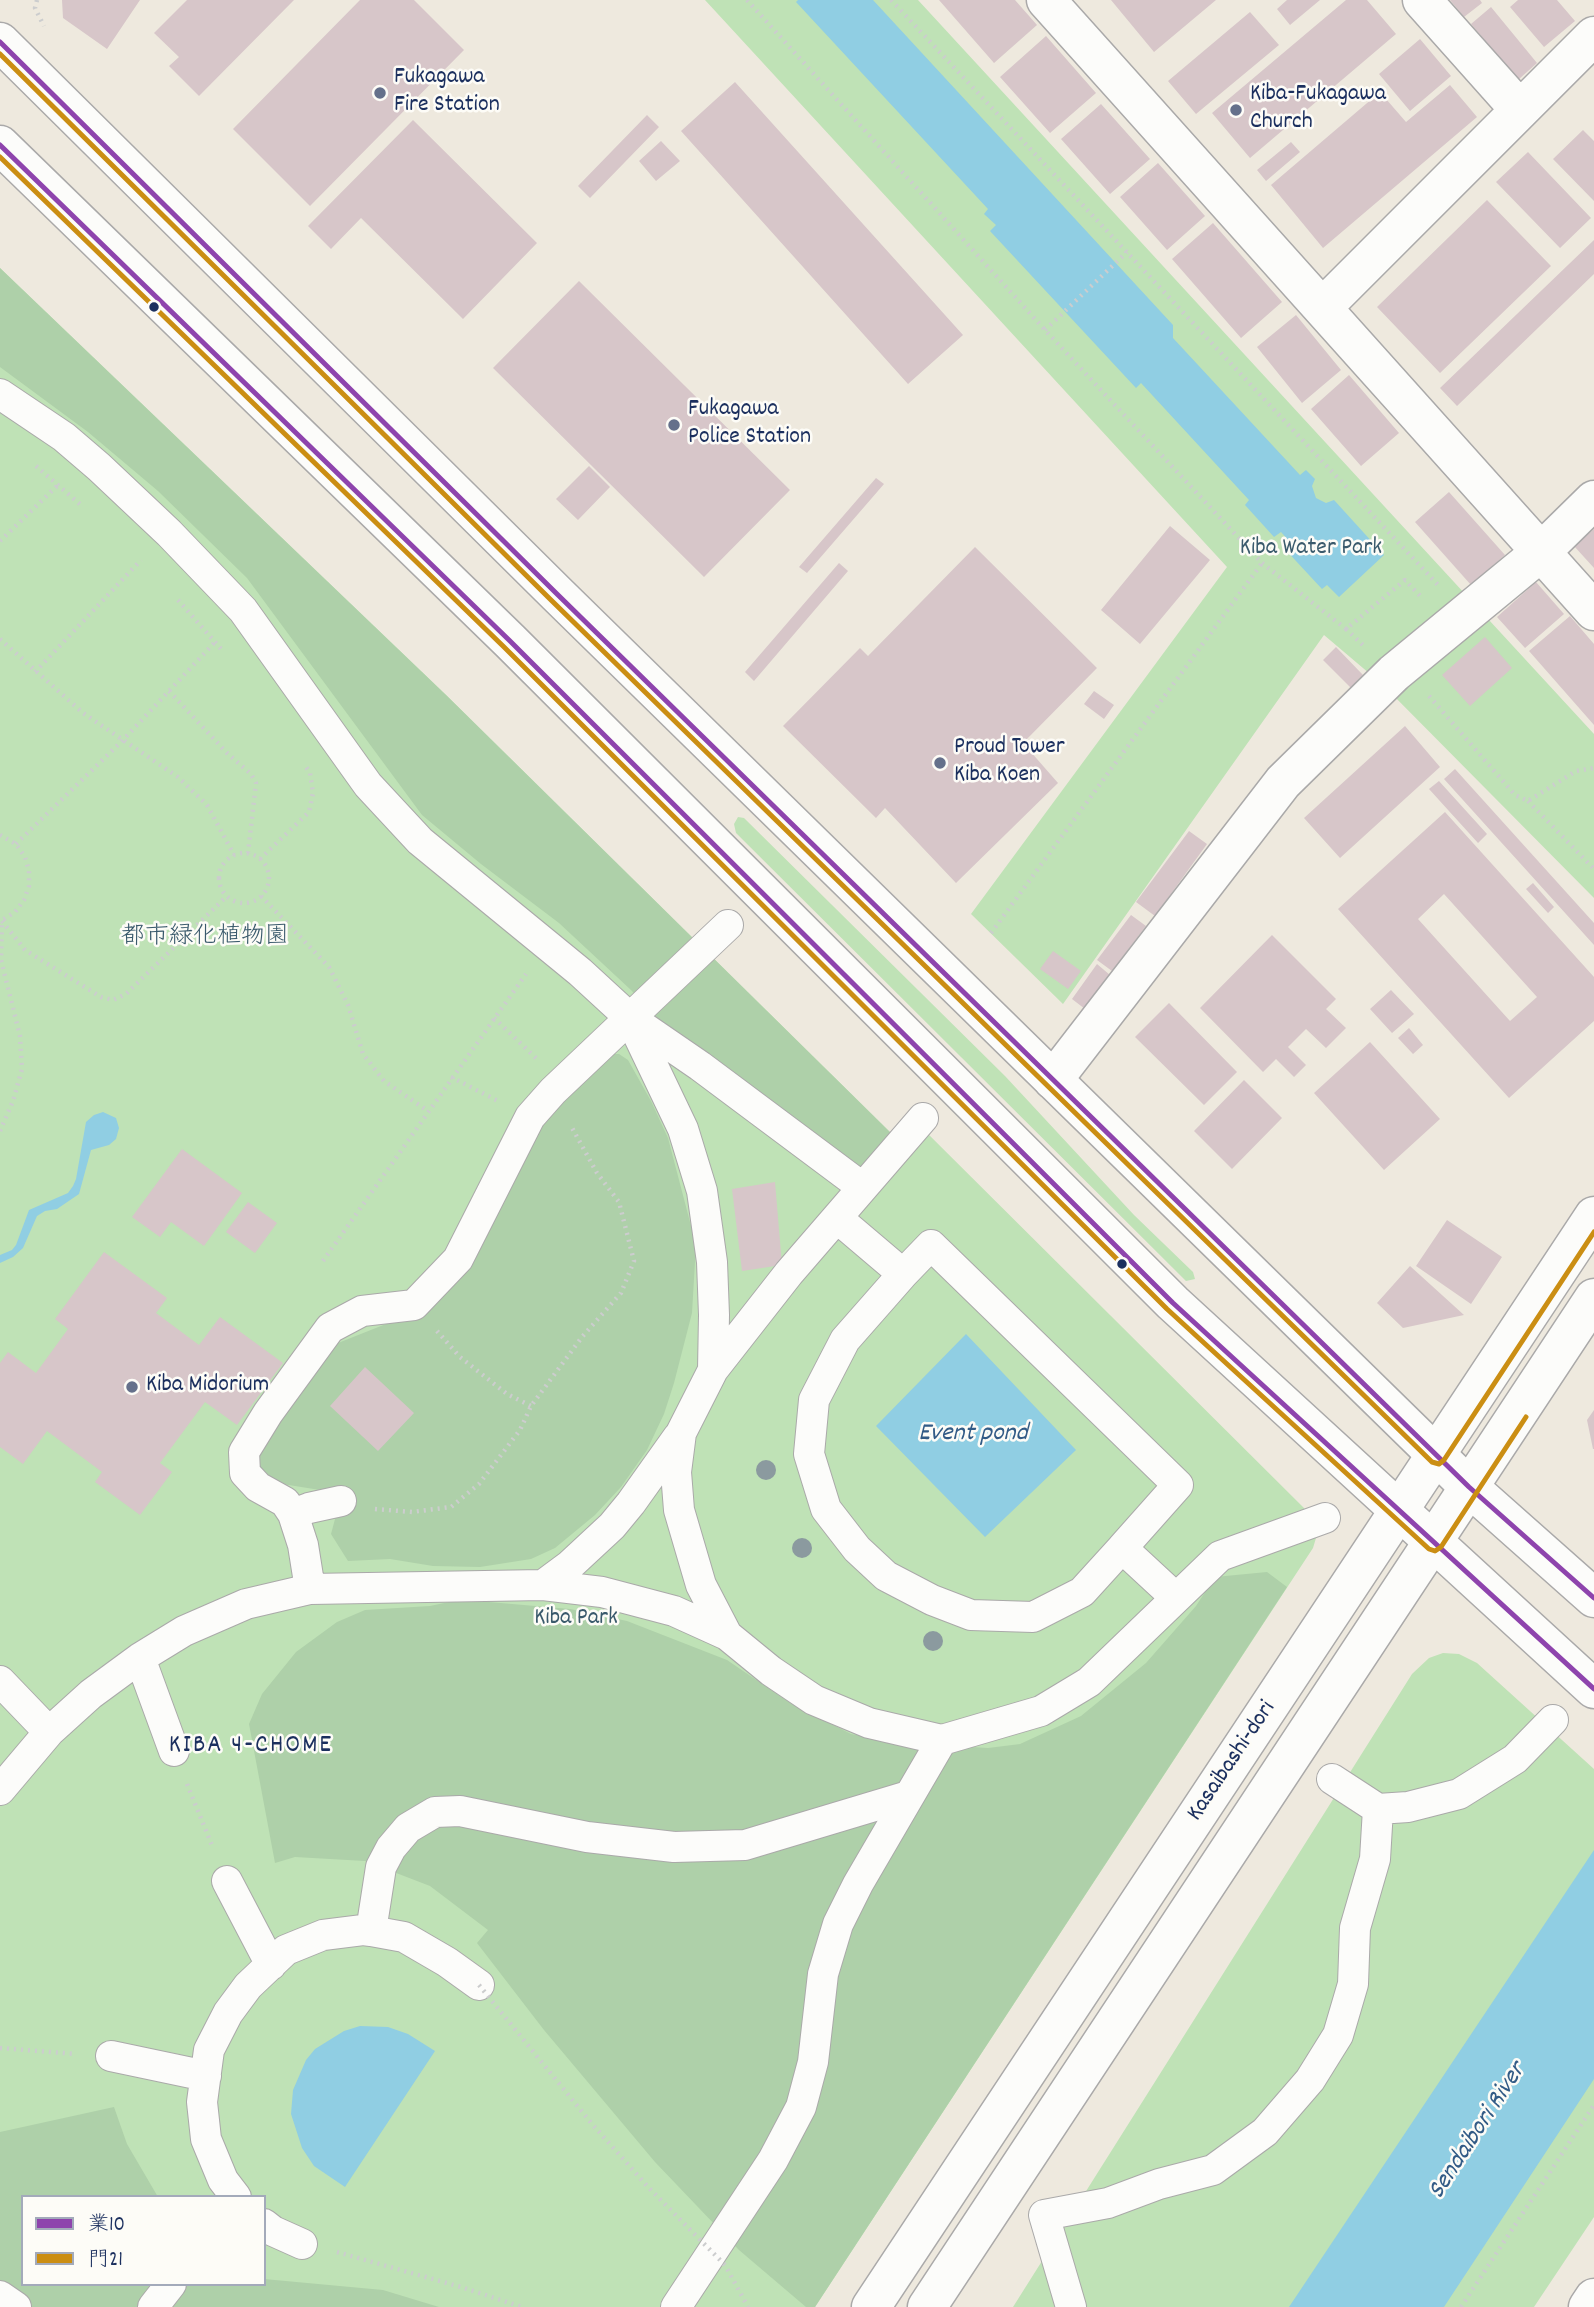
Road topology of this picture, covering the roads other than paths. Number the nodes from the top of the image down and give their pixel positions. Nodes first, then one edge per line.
1 (1046, 0) edge
2 (1422, 0) edge
3 (1594, 36) edge
4 (0, 42) edge
5 (1520, 110) junction
6 (0, 145) edge
7 (1322, 307) junction
8 (0, 394) edge
9 (1594, 500) edge
10 (1541, 552) junction
11 (1594, 611) edge
12 (728, 925) dead end
13 (631, 1018) junction
14 (1053, 1080) junction
15 (923, 1118) dead end
16 (862, 1187) junction
17 (1594, 1216) edge
18 (837, 1218) junction
19 (903, 1274) junction
20 (1594, 1298) edge
21 (713, 1370) junction
22 (681, 1433) junction
23 (1437, 1455) junction
24 (1469, 1487) junction
25 (341, 1501) road end
26 (1399, 1511) junction
27 (293, 1514) junction
28 (1325, 1518) dead end
29 (1434, 1542) junction
30 (1122, 1548) junction
31 (543, 1585) junction
32 (310, 1590) junction
33 (1176, 1598) junction
34 (1594, 1598) edge
35 (727, 1634) junction
36 (140, 1658) junction
37 (0, 1681) edge
38 (1594, 1689) edge
39 (1553, 1720) dead end
40 (49, 1732) junction
41 (942, 1740) junction
42 (174, 1751) road end
43 (1332, 1779) dead end
44 (0, 1790) edge
45 (908, 1796) junction
46 (1377, 1809) junction
47 (227, 1881) road end
48 (370, 1931) junction
49 (271, 1965) junction
50 (479, 1985) road end
51 (111, 2056) road end
52 (206, 2076) junction
53 (233, 2195) edge
54 (266, 2226) edge
55 (302, 2244) road end
56 (170, 2286) edge
57 (0, 2296) edge
58 (1594, 2298) edge
59 (16, 2307) edge
60 (153, 2307) edge
61 (676, 2307) edge
62 (871, 2307) edge
63 (928, 2307) edge
64 (1071, 2307) edge
65 (1588, 2307) edge

1 - 7 main road
2 - 5 main road
3 - 5 main road
4 - 14 main road
5 - 7 main road
6 - 26 main road
7 - 10 main road
8 - 13 street
9 - 10 main road
10 - 11 main road
10 - 14 main road
12 - 13 street
13 - 16 street
13 - 21 street
13 - 27 street
14 - 23 main road
15 - 16 street
16 - 18 street
17 - 23 main road, Kasaibashi-dori
18 - 19 street
18 - 21 street
19 - 30 street
19 - 30 street
20 - 24 main road, Kasaibashi-dori
21 - 22 street
22 - 31 street
22 - 35 street
23 - 24 main road
23 - 26 main road, Kasaibashi-dori
24 - 29 main road, Kasaibashi-dori
24 - 34 main road
25 - 27 street
26 - 29 main road
26 - 62 main road, Kasaibashi-dori
27 - 32 street
28 - 33 street
29 - 38 main road
29 - 63 main road, Kasaibashi-dori
30 - 33 street
31 - 32 street
31 - 35 street
32 - 36 street
33 - 41 street
35 - 41 street
36 - 40 street
36 - 42 street
37 - 40 street
39 - 46 street
40 - 44 street
41 - 45 street
43 - 46 street
45 - 48 street
45 - 61 street
46 - 64 street
47 - 49 street
48 - 49 street
48 - 50 street
49 - 52 street
51 - 52 street
52 - 53 street
54 - 55 street
56 - 60 street
57 - 59 street
58 - 65 main road

